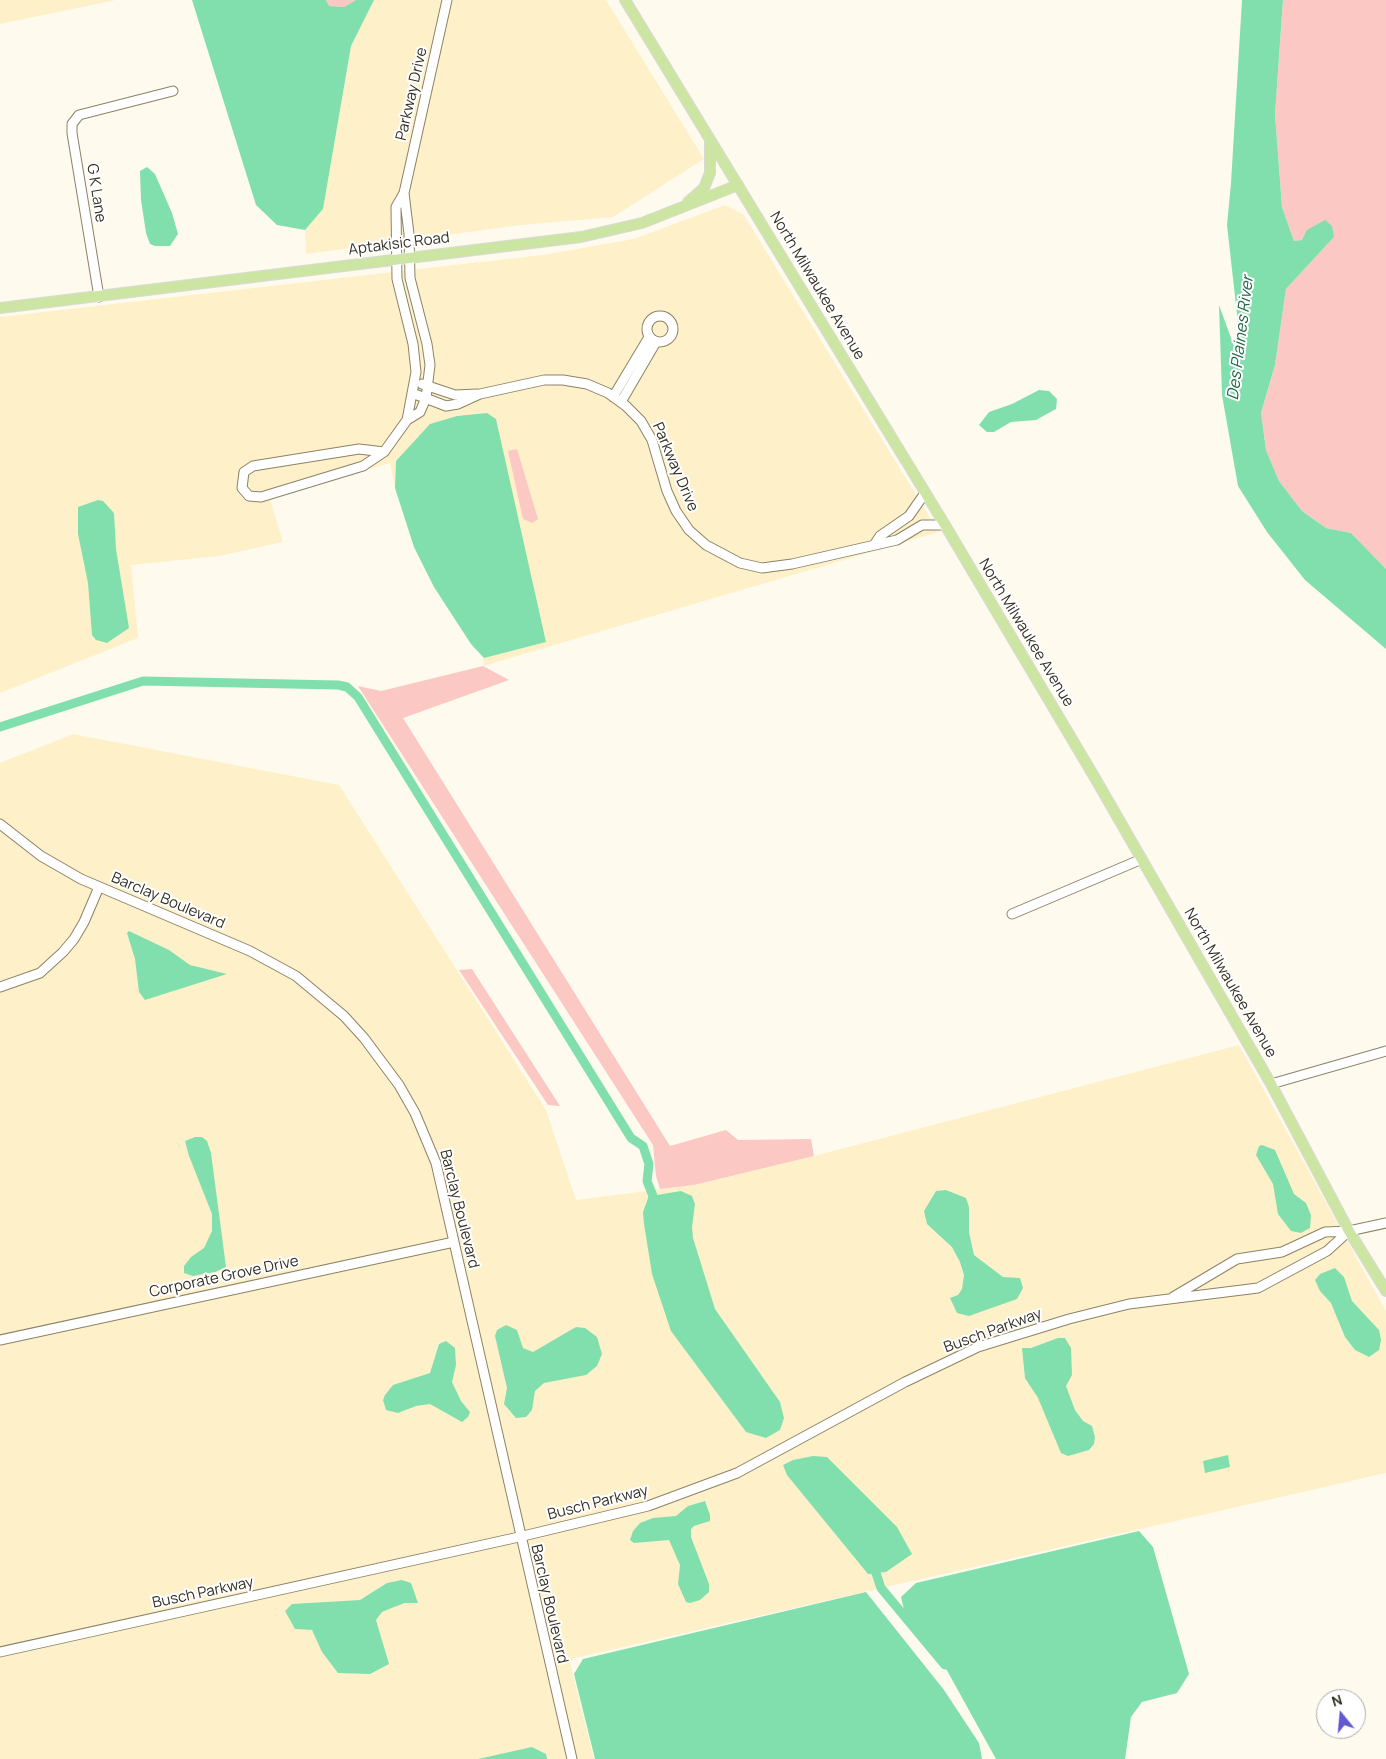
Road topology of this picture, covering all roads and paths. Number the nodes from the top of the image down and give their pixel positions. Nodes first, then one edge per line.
1 (447, 0) edge
2 (625, 0) edge
3 (173, 91) dead end
4 (710, 138) junction
5 (738, 185) junction
6 (404, 193) junction
7 (681, 207) junction
8 (410, 257) junction
9 (395, 259) junction
10 (99, 297) junction
11 (0, 308) edge
12 (416, 382) junction
13 (427, 386) junction
14 (412, 393) junction
15 (480, 394) junction
16 (613, 396) junction
17 (426, 398) junction
18 (621, 402) junction
19 (407, 420) junction
20 (384, 452) junction
21 (925, 493) junction
22 (945, 526) junction
23 (874, 545) junction
24 (0, 824) edge
25 (1142, 859) junction
26 (99, 887) junction
27 (1012, 914) dead end
28 (0, 987) edge
29 (1386, 1051) edge
30 (1271, 1084) junction
31 (1386, 1224) edge
32 (1349, 1231) junction
33 (454, 1242) junction
34 (1386, 1291) edge
35 (1172, 1297) junction
36 (0, 1340) edge
37 (519, 1537) junction
38 (0, 1652) edge
39 (572, 1759) edge

1 - 6 street, Parkway Drive
2 - 4 main road, North Milwaukee Avenue
3 - 10 street, G K Lane
4 - 5 main road, North Milwaukee Avenue
4 - 7 main road
5 - 7 main road, Aptakisic Road
5 - 21 main road, North Milwaukee Avenue
6 - 8 street, Parkway Drive
6 - 9 street, Parkway Drive
7 - 8 main road, Aptakisic Road
8 - 9 main road, Aptakisic Road
8 - 13 street, Parkway Drive
9 - 10 main road, Aptakisic Road
9 - 12 street, Parkway Drive
10 - 11 main road, Aptakisic Road
12 - 13 street, Parkway Drive
12 - 14 street, Parkway Drive
13 - 15 street, Parkway Drive
13 - 17 street, Parkway Drive
14 - 17 street, Parkway Drive
14 - 19 street, Parkway Drive
15 - 16 street, Parkway Drive
15 - 17 street, Parkway Drive
16 - 18 street, Parkway Drive
16 - 18 street
17 - 19 street, Parkway Drive
18 - 23 street, Parkway Drive
19 - 20 street, Parkway Drive
20 - 20 street, Parkway Drive
21 - 22 main road, North Milwaukee Avenue
21 - 23 street
22 - 23 street, Parkway Drive
22 - 25 main road, North Milwaukee Avenue
24 - 26 street, Barclay Boulevard
25 - 27 street
25 - 30 main road, North Milwaukee Avenue
26 - 28 street
26 - 33 street, Barclay Boulevard
29 - 30 street
30 - 32 main road, North Milwaukee Avenue
31 - 32 street
32 - 34 main road, North Milwaukee Avenue
32 - 35 street, Busch Parkway
32 - 35 street, Busch Parkway
33 - 36 street, Corporate Grove Drive
33 - 37 street, Barclay Boulevard
35 - 37 street, Busch Parkway
37 - 38 street, Busch Parkway
37 - 39 street, Barclay Boulevard

